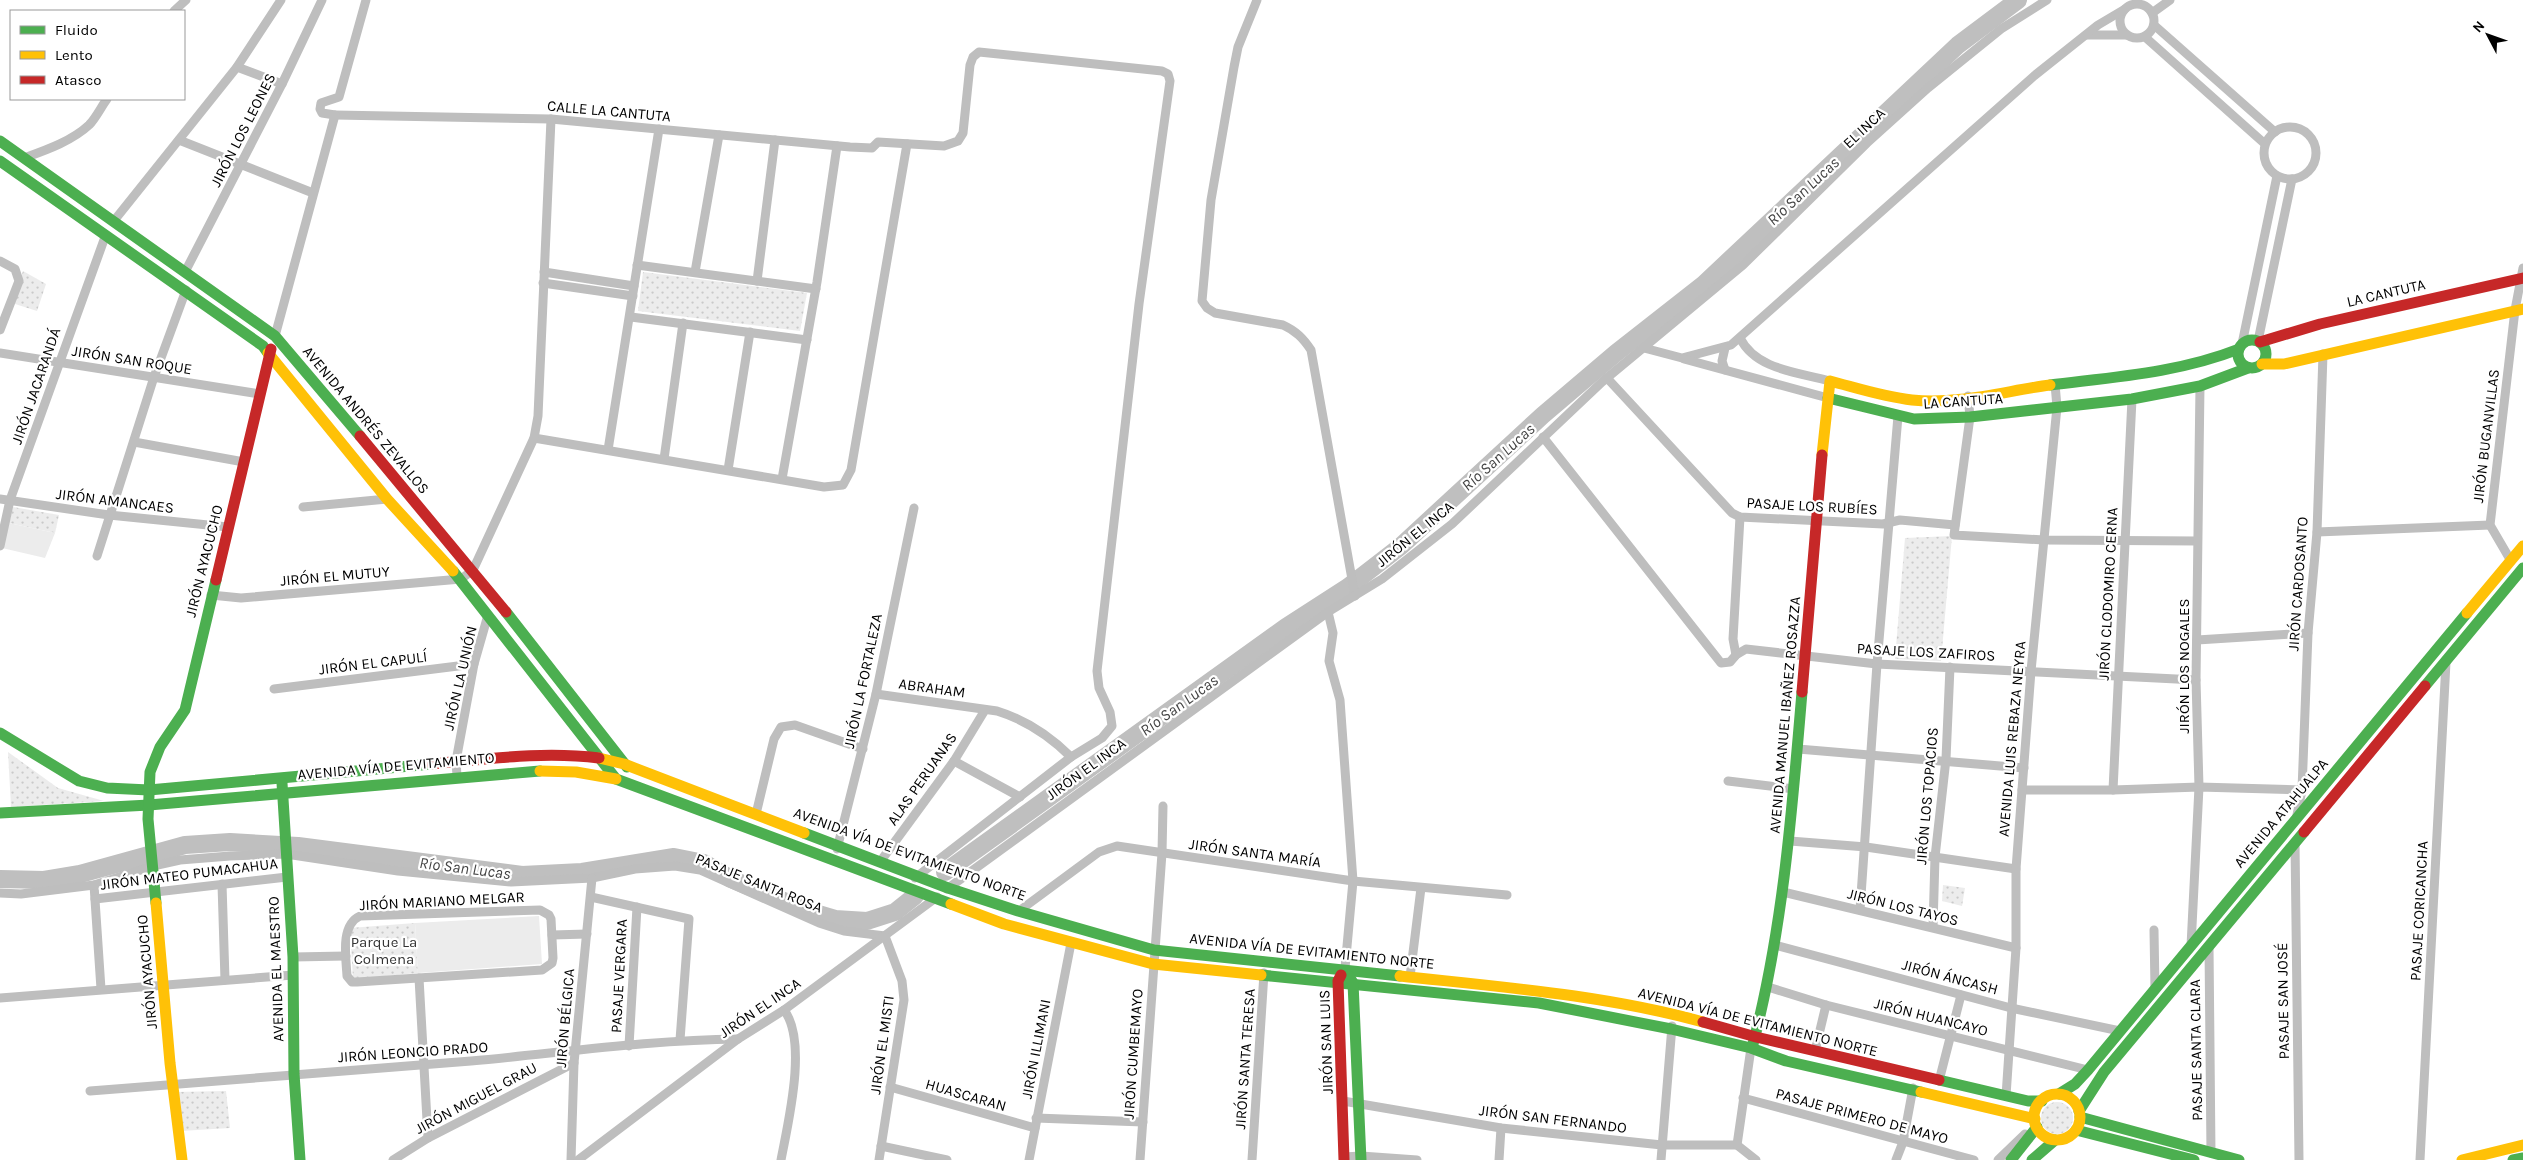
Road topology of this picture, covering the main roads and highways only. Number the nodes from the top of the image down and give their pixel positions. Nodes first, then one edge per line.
1 (0, 141) edge
2 (2, 166) edge
3 (2522, 275) edge
4 (2519, 310) edge
5 (275, 336) junction
6 (2259, 342) junction
7 (2241, 346) junction
8 (270, 354) junction
9 (2262, 364) junction
10 (2248, 368) junction
11 (1830, 381) joint
12 (1828, 398) junction
13 (2523, 546) edge
14 (2523, 568) edge
15 (0, 733) edge
16 (599, 758) junction
17 (624, 764) junction
18 (282, 777) junction
19 (616, 779) junction
20 (644, 788) junction
21 (149, 790) junction
22 (283, 791) junction
23 (149, 804) junction
24 (0, 813) edge
25 (1345, 968) junction
26 (1338, 982) junction
27 (1353, 983) junction
28 (1503, 985) junction
29 (1502, 998) junction
30 (1756, 1037) junction
31 (1751, 1048) junction
32 (2059, 1094) junction
33 (2042, 1101) junction
34 (2080, 1114) junction
35 (2036, 1123) junction
36 (2076, 1130) junction
37 (2059, 1139) junction
38 (2523, 1145) edge
39 (2489, 1157) edge
40 (1344, 1158) edge
41 (1361, 1158) edge
42 (2523, 1158) edge
43 (182, 1160) edge
44 (300, 1160) edge
45 (2012, 1160) edge
46 (2032, 1160) edge
47 (2045, 1160) edge
48 (2194, 1160) edge
49 (2239, 1160) edge
50 (2462, 1160) edge
51 (2513, 1160) edge

1 - 5 main road, AVENIDA ANDRÉS ZEVALLOS
2 - 8 main road
3 - 6 main road, LA CANTUTA
4 - 9 main road, LA CANTUTA
5 - 8 main road, JIRÓN AYACUCHO
5 - 17 main road, AVENIDA ANDRÉS ZEVALLOS
6 - 7 main road, LA CANTUTA
6 - 9 main road
7 - 10 main road
7 - 11 main road, LA CANTUTA
8 - 16 main road
8 - 21 main road, JIRÓN AYACUCHO
9 - 10 main road, LA CANTUTA
10 - 12 main road, LA CANTUTA
11 - 12 main road, AVENIDA MANUEL IBAÑEZ ROSAZZA
12 - 30 main road, AVENIDA MANUEL IBAÑEZ ROSAZZA
13 - 32 main road, AVENIDA ATAHUALPA
14 - 34 main road, AVENIDA ATAHUALPA
15 - 21 main road, AVENIDA VÍA DE EVITAMIENTO
16 - 17 main road, AVENIDA VÍA DE EVITAMIENTO NORTE
16 - 18 main road, AVENIDA VÍA DE EVITAMIENTO
16 - 19 main road
17 - 20 main road, AVENIDA ANDRÉS ZEVALLOS
17 - 25 main road, AVENIDA VÍA DE EVITAMIENTO NORTE
18 - 21 main road, AVENIDA VÍA DE EVITAMIENTO
18 - 22 main road, AVENIDA EL MAESTRO
19 - 20 main road, AVENIDA VÍA DE EVITAMIENTO
19 - 22 main road, AVENIDA VÍA DE EVITAMIENTO
20 - 26 main road, AVENIDA VÍA DE EVITAMIENTO NORTE
21 - 23 main road, JIRÓN AYACUCHO
22 - 23 main road, AVENIDA VÍA DE EVITAMIENTO
22 - 44 main road, AVENIDA EL MAESTRO
23 - 24 main road, AVENIDA VÍA DE EVITAMIENTO
23 - 43 main road, JIRÓN AYACUCHO
25 - 26 main road, JIRÓN SAN LUIS
25 - 27 main road, JIRÓN SAN LUIS
25 - 28 main road, AVENIDA VÍA DE EVITAMIENTO NORTE
26 - 27 main road
26 - 40 main road, JIRÓN SAN LUIS
27 - 29 main road
27 - 41 main road, JIRÓN SAN LUIS
28 - 29 main road
28 - 30 main road, AVENIDA VÍA DE EVITAMIENTO NORTE
29 - 31 main road
30 - 31 main road, AVENIDA MANUEL IBAÑEZ ROSAZZA
30 - 33 main road, AVENIDA VÍA DE EVITAMIENTO NORTE
31 - 35 main road
32 - 33 main road
32 - 34 main road
33 - 35 main road
34 - 36 main road
34 - 49 main road
35 - 37 main road
35 - 45 main road
36 - 37 main road
36 - 48 main road
37 - 46 main road
37 - 47 main road
38 - 39 main road
39 - 50 main road
42 - 51 main road

